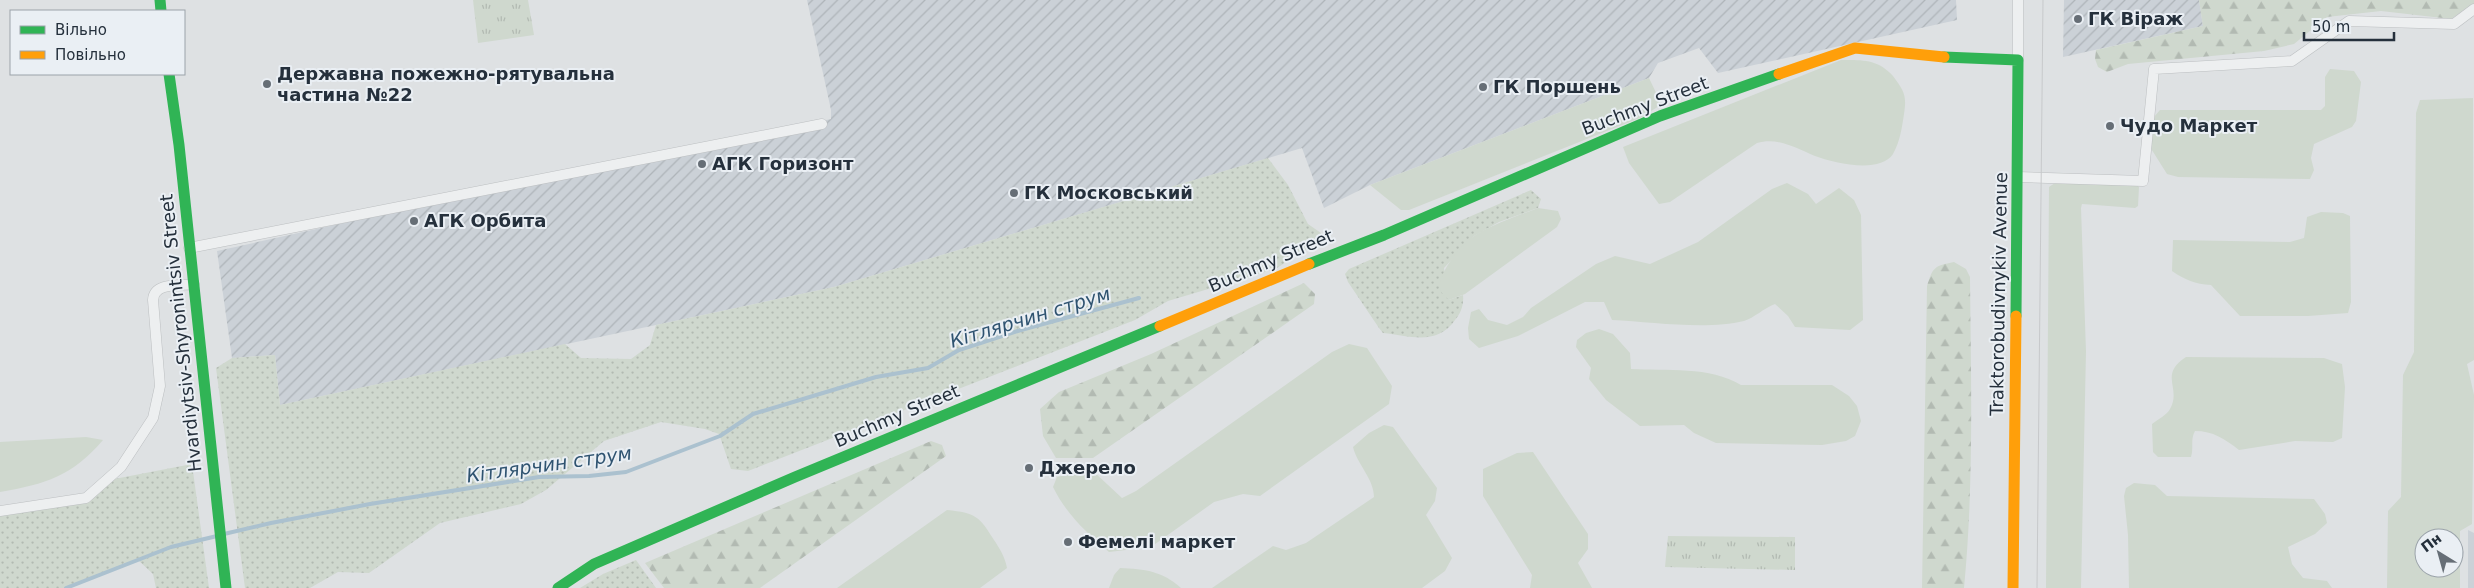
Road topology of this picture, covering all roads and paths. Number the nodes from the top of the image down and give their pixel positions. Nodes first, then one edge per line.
1 (2018, 0) edge
2 (2474, 9) edge
3 (2018, 60) junction
4 (169, 75) edge
5 (822, 124) dead end
6 (2018, 177) junction
7 (189, 248) junction
8 (194, 284) junction
9 (0, 511) edge
10 (226, 588) edge
11 (558, 588) edge
12 (2013, 588) edge

1 - 3 street, Traktorobudivnykiv Avenue
2 - 6 street
3 - 6 street, Traktorobudivnykiv Avenue
3 - 11 street, Buchmy Street
4 - 7 street, Hvardiytsiv-Shyronintsiv Street
5 - 7 street
6 - 12 street, Traktorobudivnykiv Avenue
7 - 8 street, Hvardiytsiv-Shyronintsiv Street
8 - 9 street
8 - 10 street, Hvardiytsiv-Shyronintsiv Street

